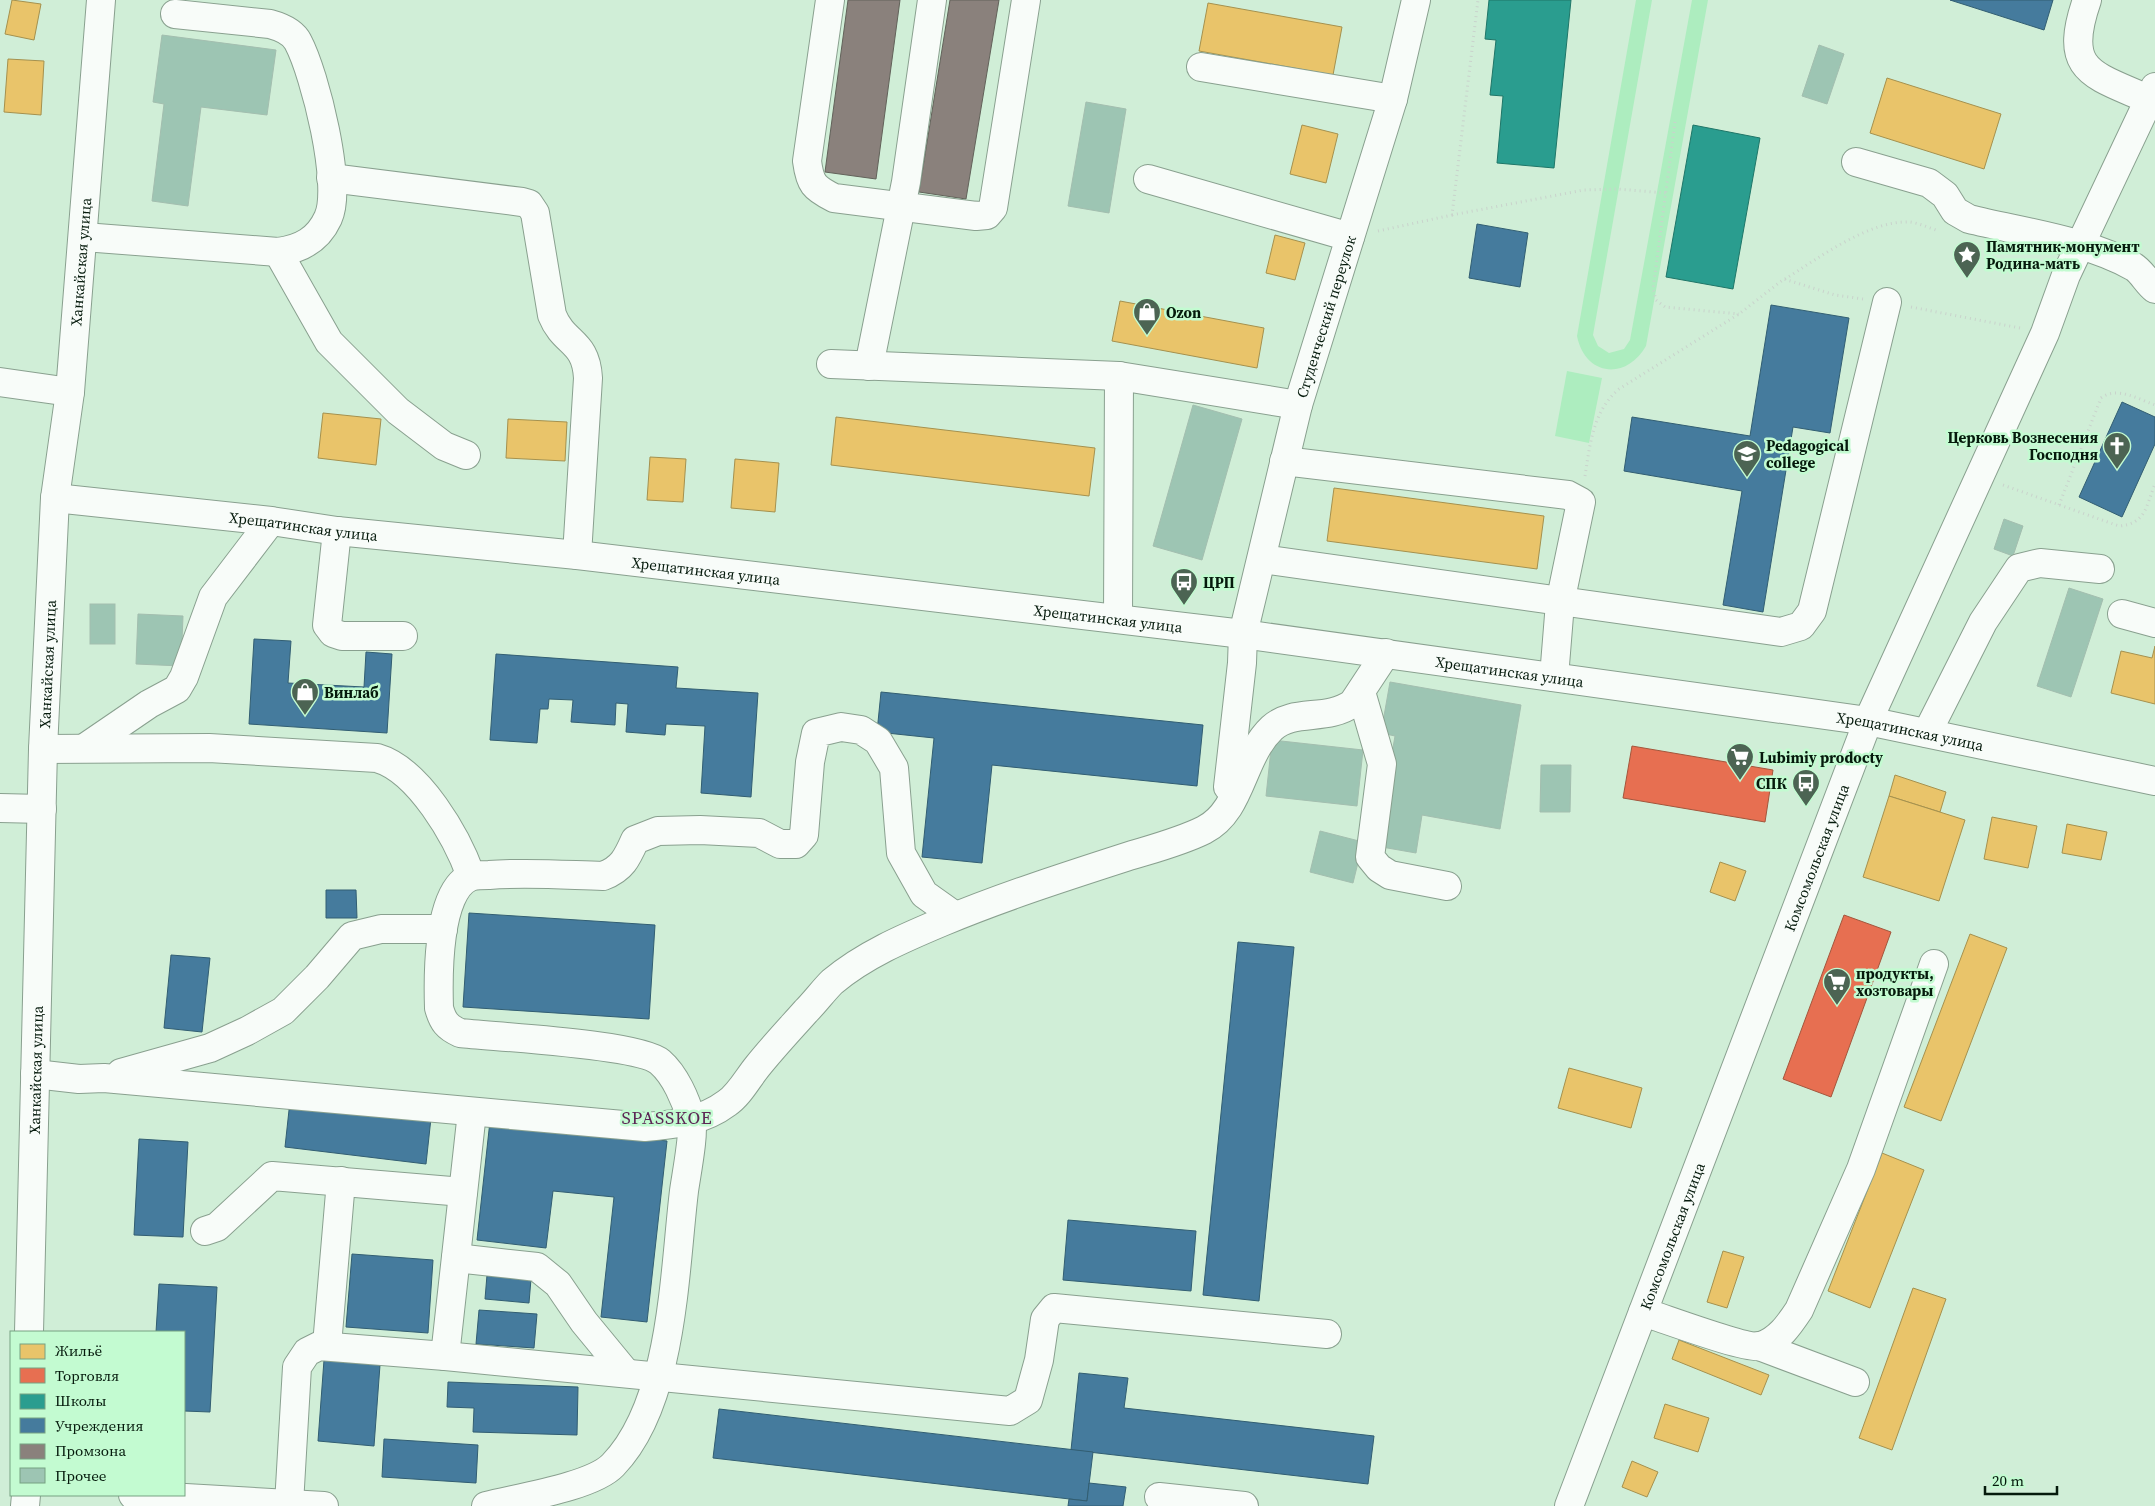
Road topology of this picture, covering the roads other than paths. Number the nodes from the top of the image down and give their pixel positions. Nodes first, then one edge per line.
1 (101, 0) edge
2 (830, 0) edge
3 (932, 0) edge
4 (1026, 0) edge
5 (1416, 0) edge
6 (2087, 0) edge
7 (175, 14) dead end
8 (1200, 67) dead end
9 (2152, 93) edge
10 (1393, 99) junction
11 (1856, 162) dead end
12 (331, 178) junction
13 (1148, 179) dead end
14 (900, 208) junction
15 (84, 237) junction
16 (1350, 237) junction
17 (2081, 246) junction
18 (278, 252) junction
19 (2155, 289) edge
20 (1887, 302) road end
21 (831, 364) dead end
22 (869, 366) junction
23 (1118, 376) junction
24 (0, 382) edge
25 (70, 392) junction
26 (1298, 405) junction
27 (466, 455) dead end
28 (1284, 461) junction
29 (55, 498) junction
30 (271, 521) junction
31 (337, 531) junction
32 (578, 556) junction
33 (1262, 559) junction
34 (2100, 569) dead end
35 (1560, 602) junction
36 (2122, 614) dead end
37 (1118, 619) junction
38 (2155, 623) edge
39 (1243, 634) junction
40 (403, 636) dead end
41 (1386, 653) junction
42 (1554, 677) junction
43 (1361, 692) junction
44 (1868, 721) junction
45 (1927, 733) junction
46 (86, 747) junction
47 (43, 749) junction
48 (2155, 781) edge
49 (0, 808) edge
50 (42, 809) junction
51 (1225, 816) junction
52 (471, 876) junction
53 (1447, 886) dead end
54 (955, 916) junction
55 (443, 929) junction
56 (1934, 964) dead end
57 (35, 1074) junction
58 (104, 1078) junction
59 (472, 1112) junction
60 (692, 1120) junction
61 (340, 1182) junction
62 (464, 1192) junction
63 (205, 1231) dead end
64 (456, 1258) junction
65 (1643, 1312) junction
66 (29, 1331) edge
67 (1327, 1334) dead end
68 (327, 1345) junction
69 (1759, 1346) junction
70 (445, 1356) junction
71 (626, 1373) junction
72 (657, 1376) junction
73 (1856, 1382) dead end
74 (149, 1496) edge
75 (1159, 1497) dead end
76 (277, 1504) edge
77 (324, 1506) edge
78 (486, 1506) edge
79 (1244, 1506) edge
80 (1570, 1506) edge

1 - 15 street, Ханкайская улица
2 - 14 street
3 - 14 street
4 - 14 street
5 - 10 street, Студенческий переулок
6 - 9 street
7 - 12 street
8 - 10 street
9 - 17 street, Комсомольская улица
10 - 16 street, Студенческий переулок
11 - 17 street
12 - 18 street
12 - 32 street
13 - 16 street
14 - 22 street
15 - 18 street
15 - 25 street, Ханкайская улица
16 - 26 street, Студенческий переулок
17 - 19 street
17 - 44 street, Комсомольская улица
18 - 27 street
20 - 35 street
21 - 22 street
22 - 23 street
23 - 26 street
23 - 37 street
24 - 25 street
25 - 29 street, Ханкайская улица
26 - 28 street, Студенческий переулок
28 - 33 street, Студенческий переулок
28 - 35 street
29 - 30 street, Хрещатинская улица
29 - 47 street, Ханкайская улица
30 - 31 street, Хрещатинская улица
30 - 46 street
31 - 32 street, Хрещатинская улица
31 - 40 street
32 - 37 street, Хрещатинская улица
33 - 35 street
33 - 39 street, Студенческий переулок
34 - 45 street
35 - 42 street
36 - 38 street
37 - 39 street, Хрещатинская улица
39 - 41 street, Хрещатинская улица
39 - 51 street, Студенческий переулок
41 - 42 street, Хрещатинская улица
41 - 43 street
42 - 44 street, Хрещатинская улица
43 - 51 street
43 - 53 street
44 - 45 street, Хрещатинская улица
44 - 65 street, Комсомольская улица
45 - 48 street, Хрещатинская улица
46 - 47 street
46 - 52 street
47 - 50 street, Ханкайская улица
49 - 50 street
50 - 57 street, Ханкайская улица
51 - 54 street
52 - 54 street
52 - 55 street
54 - 60 street
55 - 58 street
55 - 60 street
56 - 69 street
57 - 58 street
57 - 66 street, Ханкайская улица
58 - 59 street
59 - 60 street
59 - 62 street
60 - 72 street
61 - 62 street
61 - 63 street
61 - 68 street
62 - 64 street
64 - 70 street
64 - 71 street
65 - 69 street
65 - 80 street, Комсомольская улица
67 - 72 street
68 - 70 street
68 - 76 street
69 - 73 street
70 - 71 street
71 - 72 street
72 - 78 street
74 - 76 street
75 - 79 street
76 - 77 street

